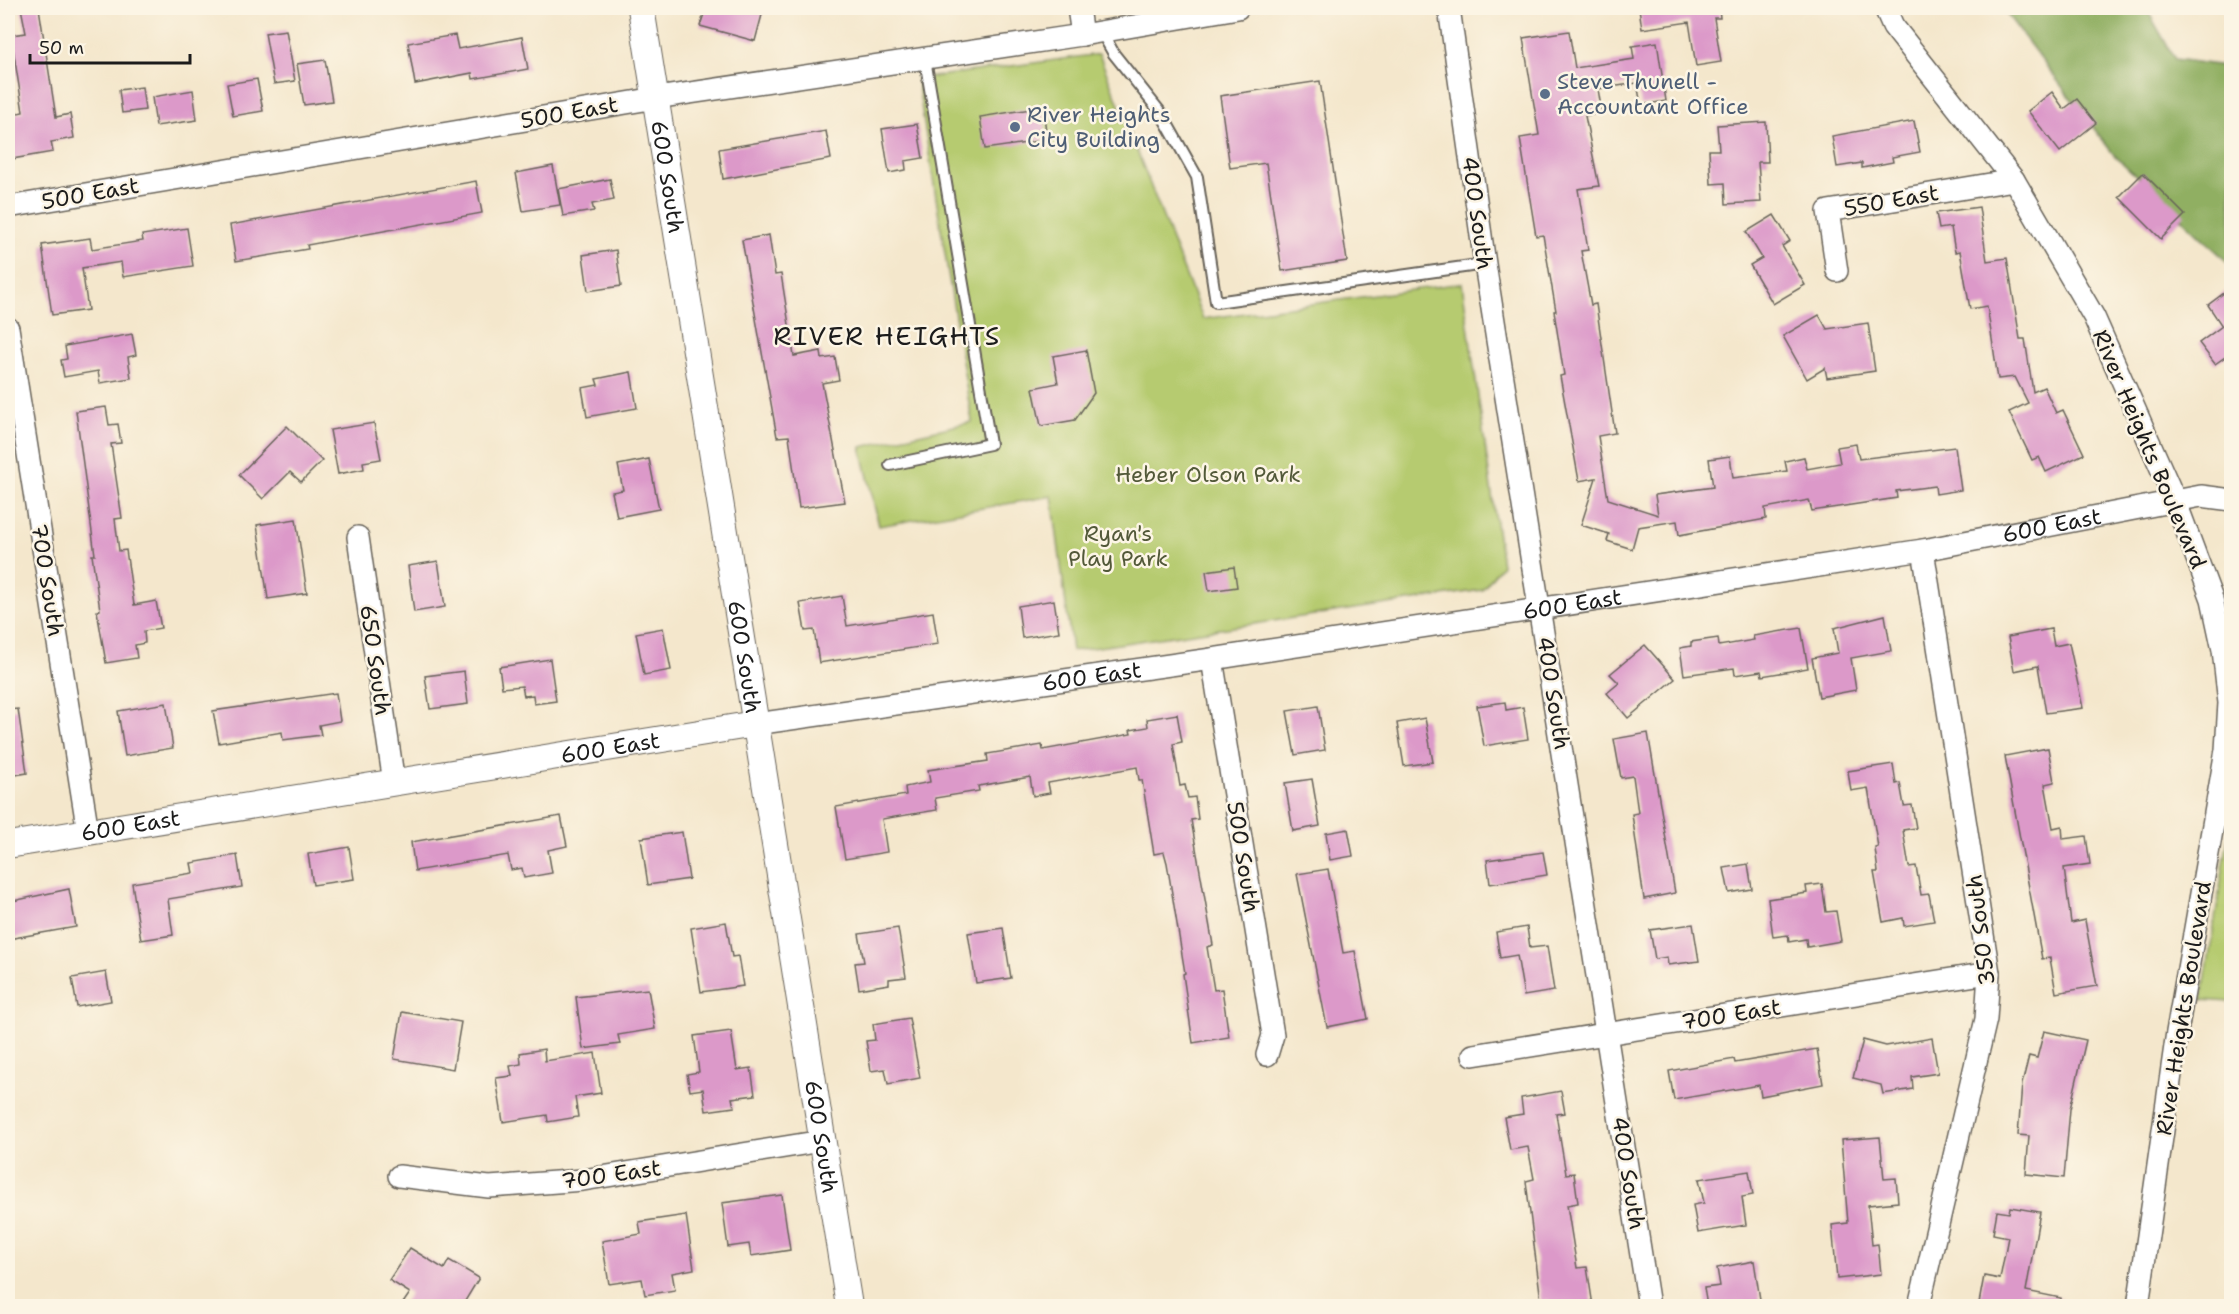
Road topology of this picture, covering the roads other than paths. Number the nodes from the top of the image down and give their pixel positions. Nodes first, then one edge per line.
1 (641, 8) edge
2 (1078, 8) edge
3 (1238, 8) edge
4 (1449, 8) edge
5 (1885, 8) edge
6 (1091, 33) junction
7 (925, 59) junction
8 (656, 98) junction
9 (2014, 180) junction
10 (8, 207) edge
11 (1485, 264) junction
12 (1837, 271) dead end
13 (8, 328) edge
14 (890, 465) dead end
15 (2175, 500) junction
16 (2232, 500) edge
17 (358, 537) dead end
18 (1923, 550) junction
19 (1541, 609) junction
20 (1212, 659) junction
21 (756, 724) junction
22 (394, 783) junction
23 (88, 832) junction
24 (8, 846) edge
25 (1989, 973) junction
26 (1607, 1034) junction
27 (1267, 1055) dead end
28 (1473, 1055) dead end
29 (822, 1141) junction
30 (399, 1176) dead end
31 (849, 1306) edge
32 (1649, 1306) edge
33 (1919, 1306) edge
34 (2138, 1306) edge

1 - 8 street, 600 South
2 - 6 street
3 - 6 street, 500 East
4 - 11 street, 400 South
5 - 9 street, River Heights Boulevard
6 - 7 street, 500 East
6 - 11 lane
7 - 8 street, 500 East
7 - 14 lane
8 - 10 street, 500 East
8 - 21 street, 600 South
9 - 12 street, 550 East
9 - 15 street, River Heights Boulevard
11 - 19 street, 400 South
13 - 23 street, 700 South
15 - 16 street, 600 East
15 - 18 street, 600 East
15 - 34 street, River Heights Boulevard
17 - 22 street, 650 South
18 - 19 street, 600 East
18 - 25 street, 350 South
19 - 20 street, 600 East
19 - 26 street, 400 South
20 - 21 street, 600 East
20 - 27 street, 500 South
21 - 22 street, 600 East
21 - 29 street, 600 South
22 - 23 street, 600 East
23 - 24 street, 600 East
25 - 26 street, 700 East
25 - 33 street, 350 South
26 - 28 street, 700 East
26 - 32 street, 400 South
29 - 30 street, 700 East
29 - 31 street, 600 South

